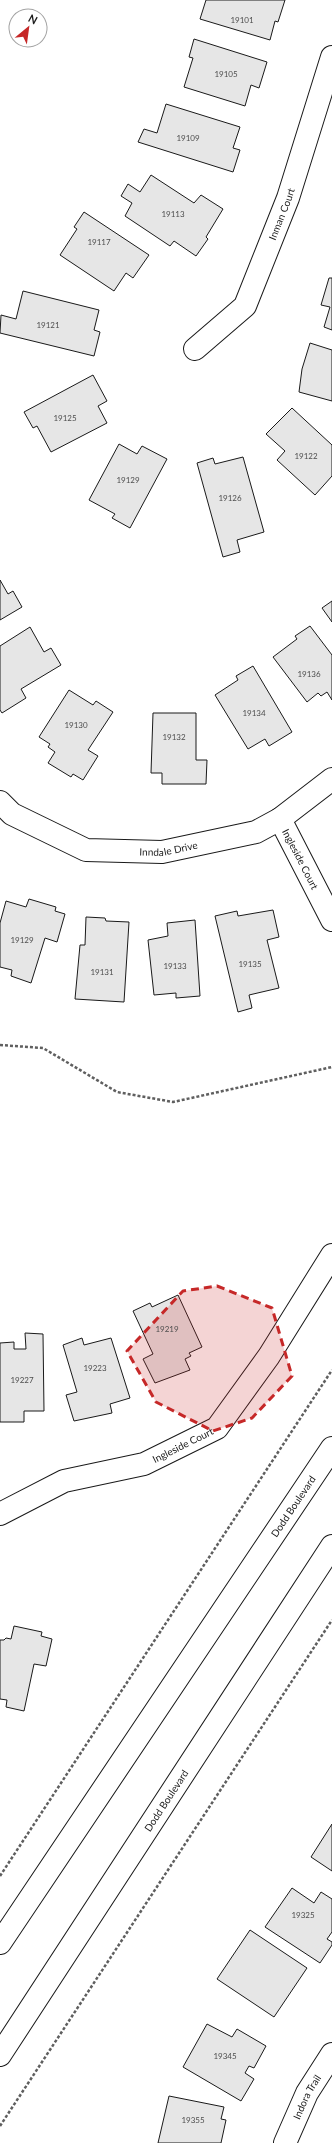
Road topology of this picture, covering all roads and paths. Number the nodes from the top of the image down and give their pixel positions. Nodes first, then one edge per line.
1 (332, 57) edge
2 (195, 349) dead end
3 (332, 779) edge
4 (0, 802) edge
5 (280, 819) junction
6 (332, 920) edge
7 (0, 1045) edge
8 (332, 1067) edge
9 (332, 1255) edge
10 (332, 1370) edge
11 (332, 1448) edge
12 (0, 1514) edge
13 (332, 1546) edge
14 (332, 1620) edge
15 (0, 1876) edge
16 (0, 1943) edge
17 (332, 2054) edge
18 (0, 2055) edge
19 (0, 2126) edge
20 (286, 2143) edge

1 - 2 street, Inman Court
3 - 5 street, Inndale Drive
4 - 5 street, Inndale Drive
5 - 6 street, Ingleside Court
7 - 8 path
9 - 12 street, Ingleside Court
10 - 15 path
11 - 16 street, Dodd Boulevard
13 - 18 street, Dodd Boulevard
14 - 19 path
17 - 20 street, Indora Trail

